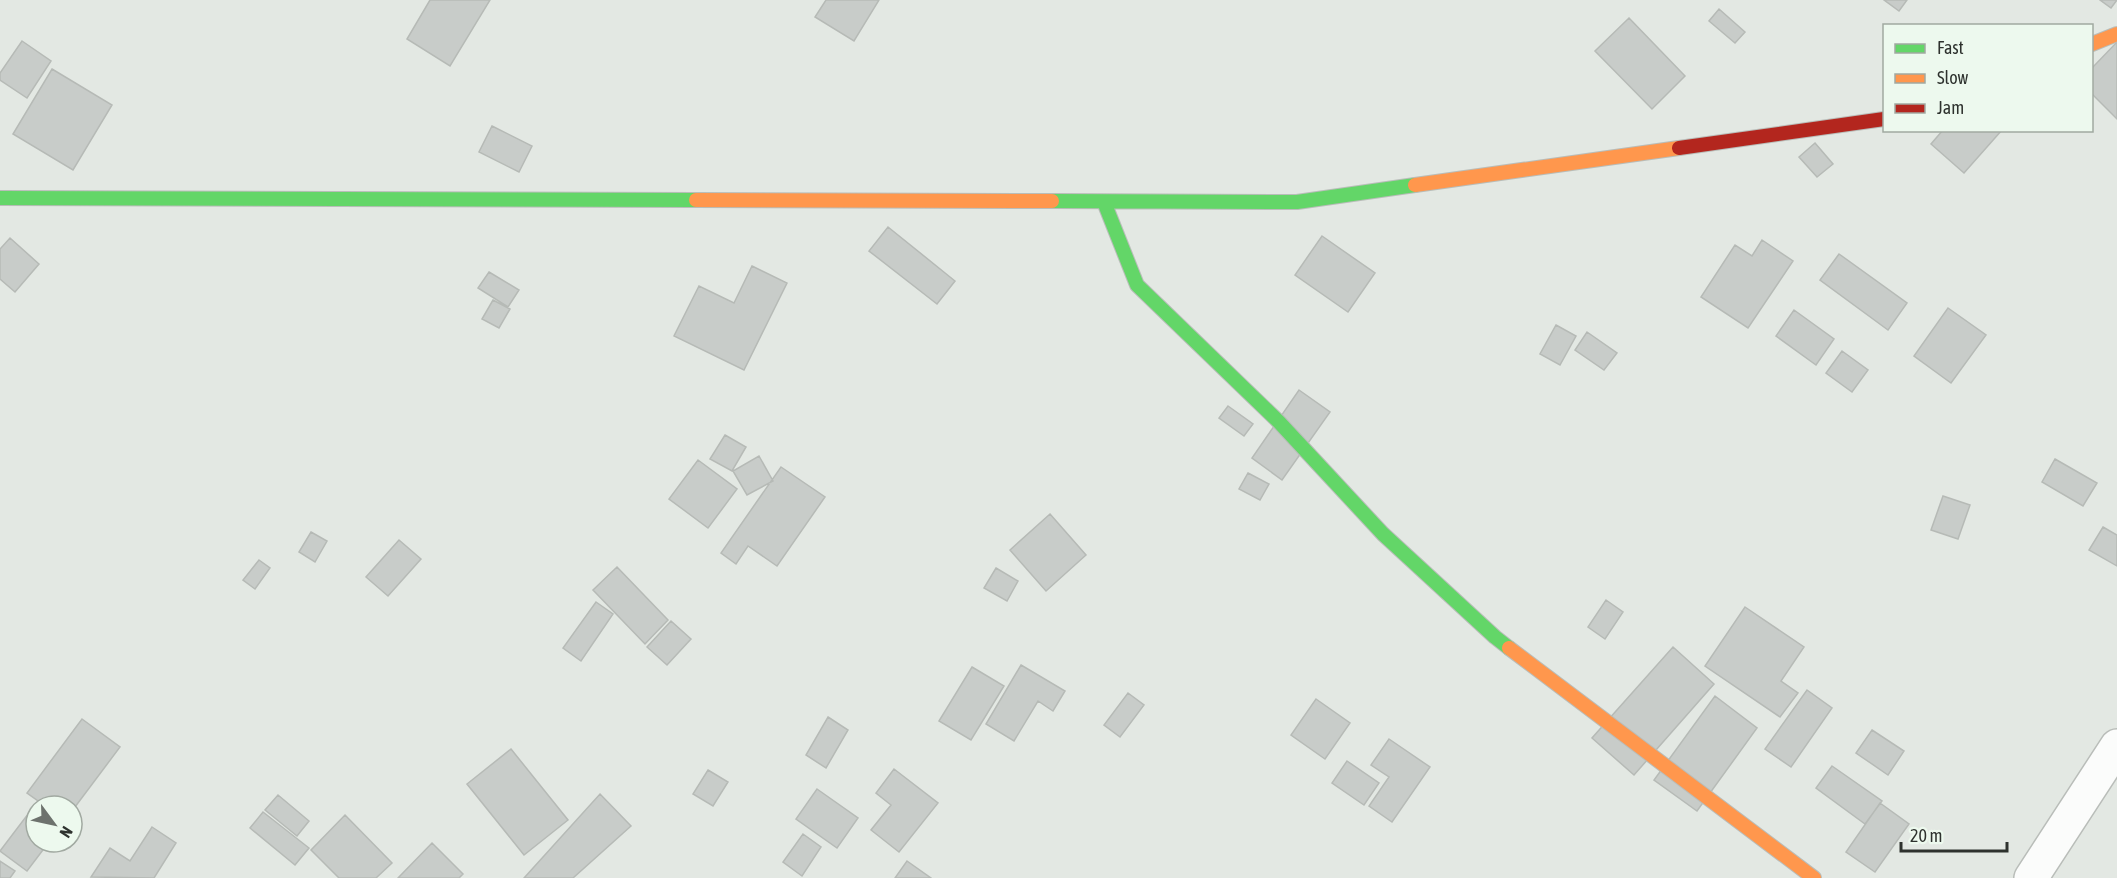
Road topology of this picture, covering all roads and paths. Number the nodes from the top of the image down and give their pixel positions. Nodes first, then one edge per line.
1 (2117, 34) edge
2 (2093, 43) edge
3 (1883, 119) edge
4 (0, 198) edge
5 (1104, 202) junction
6 (2117, 746) edge
7 (1814, 878) edge
8 (2031, 878) edge

1 - 2 street
3 - 5 street
4 - 5 street
5 - 7 street
6 - 8 street

